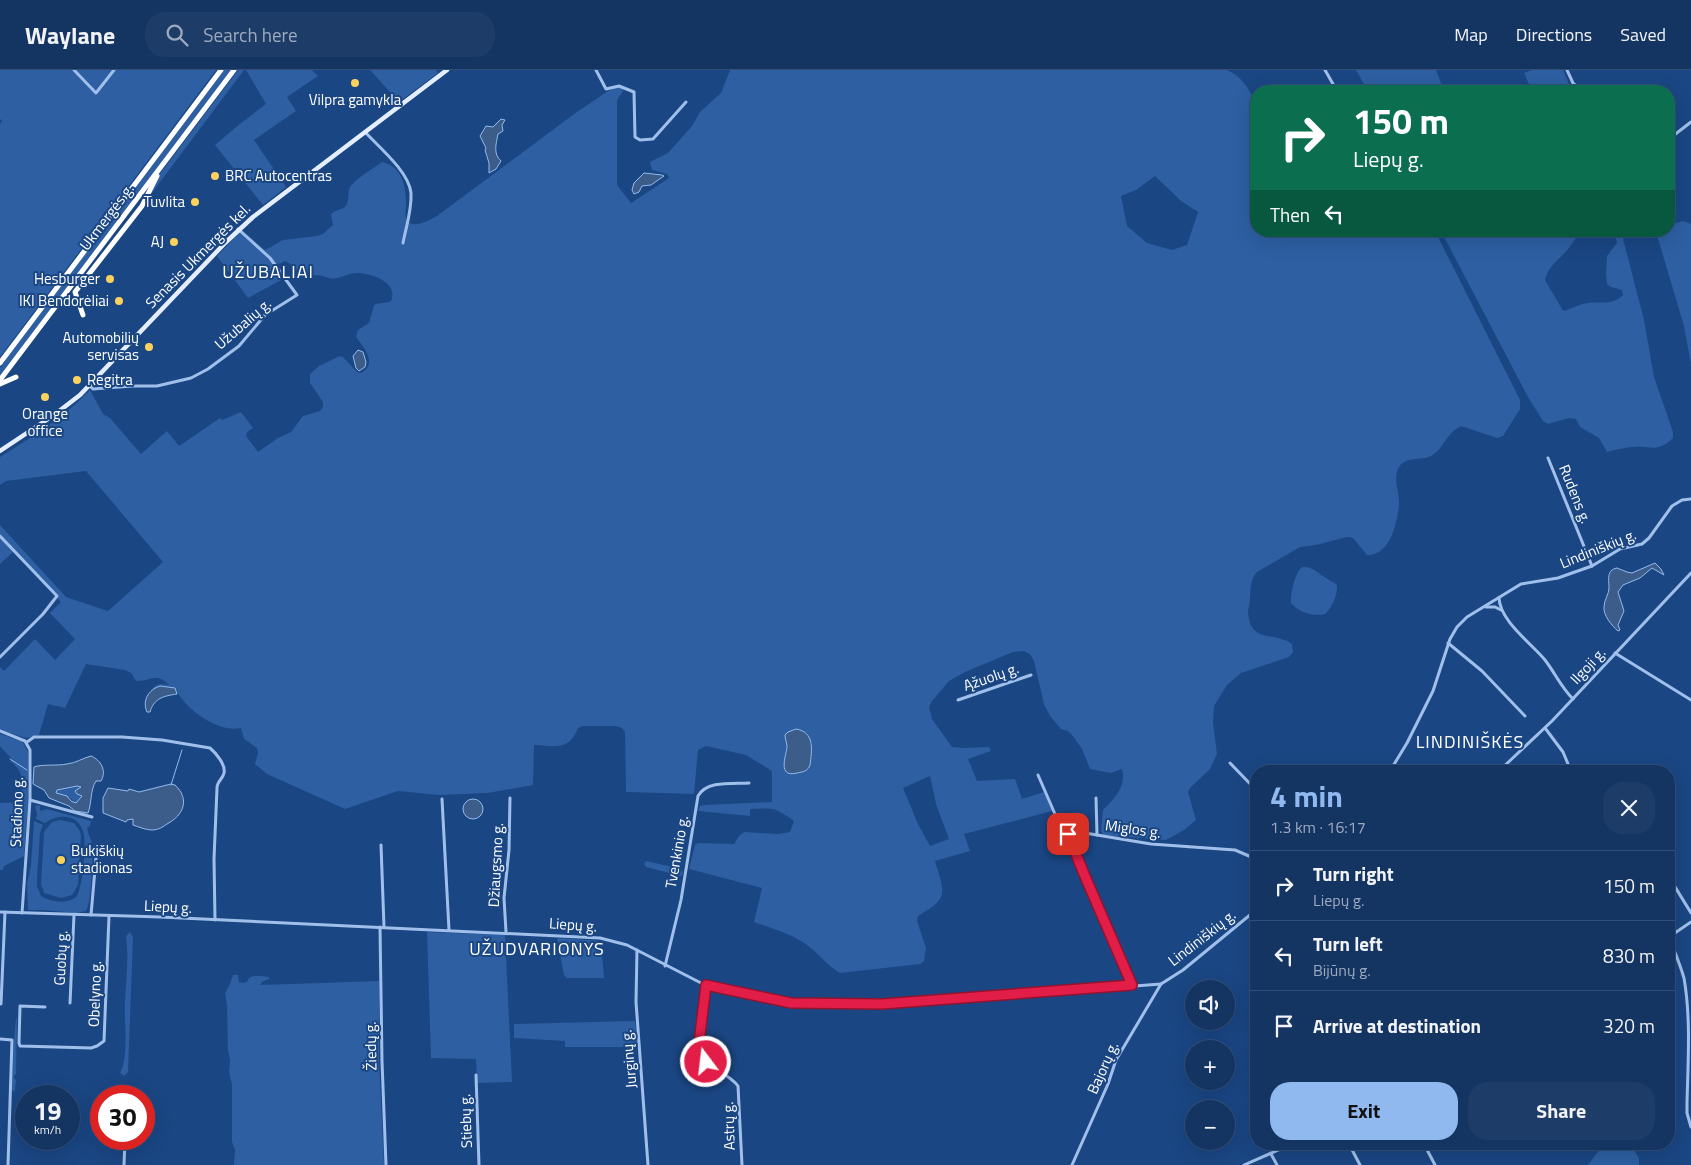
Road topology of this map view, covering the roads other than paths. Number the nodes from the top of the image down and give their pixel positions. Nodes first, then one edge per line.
1 (74, 70) edge
2 (114, 70) edge
3 (221, 70) edge
4 (234, 70) edge
5 (447, 70) edge
6 (596, 70) edge
7 (1326, 70) edge
8 (1567, 70) edge
9 (1334, 85) edge
10 (1575, 85) edge
11 (686, 102) dead end
12 (1691, 122) edge
13 (365, 131) junction
14 (1675, 134) edge
15 (168, 157) junction
16 (238, 230) junction
17 (403, 243) dead end
18 (83, 315) dead end
19 (0, 363) edge
20 (16, 377) dead end
21 (0, 382) edge
22 (90, 386) junction
23 (0, 451) edge
24 (1548, 458) dead end
25 (1691, 499) edge
26 (0, 536) edge
27 (1592, 566) junction
28 (1691, 573) edge
29 (1499, 598) junction
30 (1485, 607) junction
31 (1501, 610) junction
32 (1448, 642) junction
33 (1615, 653) junction
34 (0, 657) edge
35 (1031, 674) dead end
36 (1573, 699) junction
37 (958, 700) dead end
38 (1691, 700) edge
39 (1525, 716) dead end
40 (1544, 728) junction
41 (0, 731) edge
42 (27, 742) junction
43 (1230, 763) dead end
44 (1394, 765) edge
45 (1505, 765) edge
46 (1568, 765) edge
47 (1038, 775) dead end
48 (749, 783) dead end
49 (1250, 784) edge
50 (510, 798) dead end
51 (1096, 798) dead end
52 (442, 799) dead end
53 (30, 800) junction
54 (92, 817) dead end
55 (1067, 830) junction
56 (1097, 835) junction
57 (381, 845) dead end
58 (1250, 856) edge
59 (96, 858) dead end
60 (1675, 887) edge
61 (2, 912) edge
62 (22, 913) junction
63 (1691, 913) edge
64 (74, 915) junction
65 (91, 915) junction
66 (1250, 915) edge
67 (109, 916) junction
68 (215, 920) junction
69 (1691, 922) edge
70 (382, 927) junction
71 (449, 930) junction
72 (506, 932) junction
73 (1675, 933) edge
74 (637, 950) junction
75 (1675, 953) edge
76 (665, 966) junction
77 (1161, 984) junction
78 (706, 985) junction
79 (1132, 985) junction
80 (70, 1003) dead end
81 (2, 1004) dead end
82 (45, 1007) dead end
83 (0, 1040) edge
84 (476, 1076) dead end
85 (1691, 1127) edge
86 (124, 1150) edge
87 (1279, 1150) edge
88 (1353, 1150) edge
89 (1427, 1150) edge
90 (1271, 1154) junction
91 (8, 1165) edge
92 (124, 1165) edge
93 (386, 1165) edge
94 (479, 1165) edge
95 (648, 1165) edge
96 (742, 1165) edge
97 (1072, 1165) edge
98 (1244, 1165) edge
99 (1276, 1165) edge
100 (1360, 1165) edge
101 (1435, 1165) edge

1 - 2 street
3 - 19 highway, Ukmergės g.
4 - 15 highway, Ukmergės g.
5 - 13 main road, Senasis Ukmergės kel.
6 - 11 street
7 - 9 street
8 - 10 street
12 - 14 street
13 - 16 main road, Senasis Ukmergės kel.
13 - 17 street
15 - 18 highway
15 - 21 highway, Ukmergės g.
16 - 22 main road, Senasis Ukmergės kel.
16 - 22 street, Užubalių g.
20 - 21 highway
22 - 23 main road, Senasis Ukmergės kel.
24 - 27 street, Rudens g.
25 - 27 street, Lindiniškių g.
26 - 34 street
27 - 29 street, Lindiniškių g.
28 - 33 street, Ilgoji g.
29 - 30 street, Lindiniškių g.
29 - 31 street
30 - 31 street
30 - 32 street, Lindiniškių g.
31 - 36 street
32 - 39 street
32 - 44 street, Lindiniškių g.
33 - 36 street, Ilgoji g.
33 - 38 street
35 - 37 street, Ąžuolų g.
36 - 40 street, Ilgoji g.
40 - 45 street, Ilgoji g.
40 - 46 street
41 - 42 street
42 - 53 street, Stadiono g.
42 - 68 street
43 - 49 street
47 - 55 street
48 - 76 street, Tvenkinio g.
50 - 72 street, Džiaugsmo g.
51 - 56 street
52 - 71 street
53 - 54 street
53 - 62 street, Stadiono g.
55 - 56 street, Miglos g.
55 - 79 street
56 - 58 street, Miglos g.
57 - 70 street, Žiedų g.
59 - 65 street
60 - 63 street
61 - 62 street, Liepų g.
61 - 81 street
62 - 64 street, Liepų g.
64 - 65 street, Liepų g.
64 - 80 street, Guobų g.
65 - 67 street, Liepų g.
66 - 77 street, Lindiniškių g.
67 - 68 street, Liepų g.
67 - 82 street, Obelyno g.
68 - 70 street, Liepų g.
69 - 73 street
70 - 71 street, Liepų g.
70 - 93 street, Žiedų g.
71 - 72 street, Liepų g.
72 - 74 street, Liepų g.
74 - 76 street, Liepų g.
74 - 95 street, Jurginų g.
75 - 85 street
76 - 78 street, Liepų g.
77 - 79 street, Liepų g.
77 - 97 street, Bajorų g.
78 - 79 street, Liepų g.
78 - 96 street, Astrų g.
83 - 91 street
84 - 94 street, Stiebų g.
86 - 92 street
87 - 90 street
88 - 100 street
89 - 101 street
90 - 98 street
90 - 99 street

